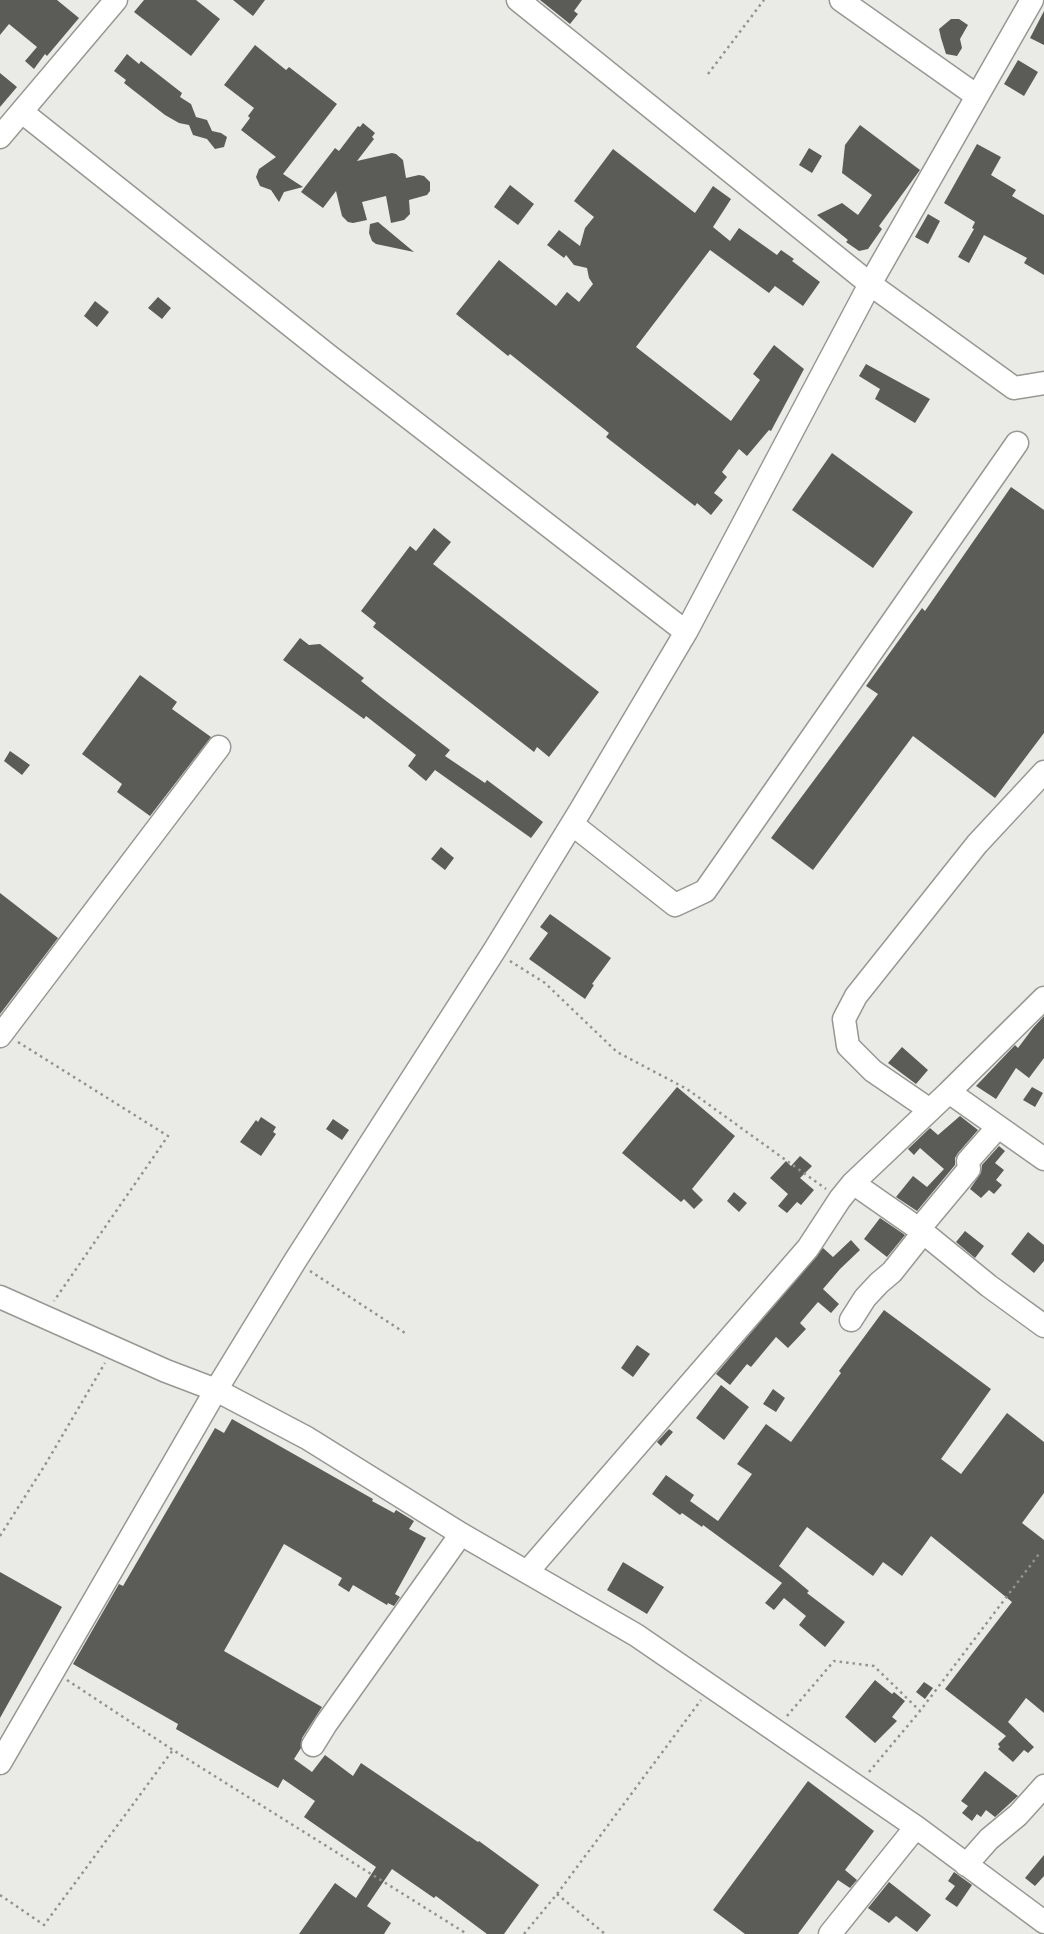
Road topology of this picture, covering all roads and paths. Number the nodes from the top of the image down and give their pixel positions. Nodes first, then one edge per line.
1 (116, 0) edge
2 (518, 0) edge
3 (764, 0) edge
4 (841, 0) edge
5 (1032, 0) edge
6 (708, 74) dead end
7 (977, 96) junction
8 (22, 112) junction
9 (0, 137) edge
10 (870, 284) junction
11 (1044, 383) edge
12 (1017, 443) dead end
13 (686, 632) junction
14 (219, 746) dead end
15 (1044, 772) edge
16 (572, 824) junction
17 (494, 950) junction
18 (1044, 998) edge
19 (1, 1034) edge
20 (949, 1092) junction
21 (930, 1110) junction
22 (998, 1127) junction
23 (1044, 1159) edge
24 (847, 1191) junction
25 (919, 1229) junction
26 (295, 1261) junction
27 (0, 1297) edge
28 (43, 1316) junction
29 (851, 1320) dead end
30 (1044, 1326) edge
31 (405, 1333) dead end
32 (114, 1346) junction
33 (216, 1390) junction
34 (461, 1534) junction
35 (0, 1536) edge
36 (1039, 1554) dead end
37 (528, 1571) junction
38 (54, 1671) junction
39 (711, 1686) junction
40 (920, 1711) junction
41 (775, 1731) junction
42 (313, 1745) dead end
43 (173, 1750) junction
44 (0, 1763) edge
45 (1044, 1786) edge
46 (856, 1787) junction
47 (916, 1827) junction
48 (966, 1865) junction
49 (557, 1894) junction
50 (0, 1895) edge
51 (1041, 1925) edge
52 (467, 1934) edge
53 (524, 1934) edge
54 (605, 1934) edge
55 (830, 1934) edge

1 - 8 street
2 - 10 street
3 - 6 path
4 - 7 street
5 - 7 street
7 - 10 street
8 - 9 street
8 - 13 street
10 - 11 street
10 - 13 street
12 - 16 street
13 - 16 street
14 - 19 street
15 - 21 street
16 - 17 street
17 - 24 path
17 - 26 street
18 - 20 street
19 - 28 path
20 - 21 street
20 - 22 street
21 - 24 street
22 - 23 street
22 - 25 street
24 - 25 street
24 - 37 street
25 - 29 street
25 - 30 street
26 - 31 path
26 - 33 street
27 - 28 street
28 - 32 street
32 - 33 street
32 - 35 path
33 - 34 street
33 - 38 street
34 - 37 street
34 - 42 street
36 - 40 path
37 - 39 street
38 - 43 path
38 - 44 street
39 - 41 street
39 - 49 path
40 - 41 path
40 - 46 path
41 - 46 street
43 - 50 path
43 - 52 path
45 - 48 street
46 - 47 street
47 - 48 street
47 - 55 street
48 - 51 street
49 - 53 path
49 - 54 path

